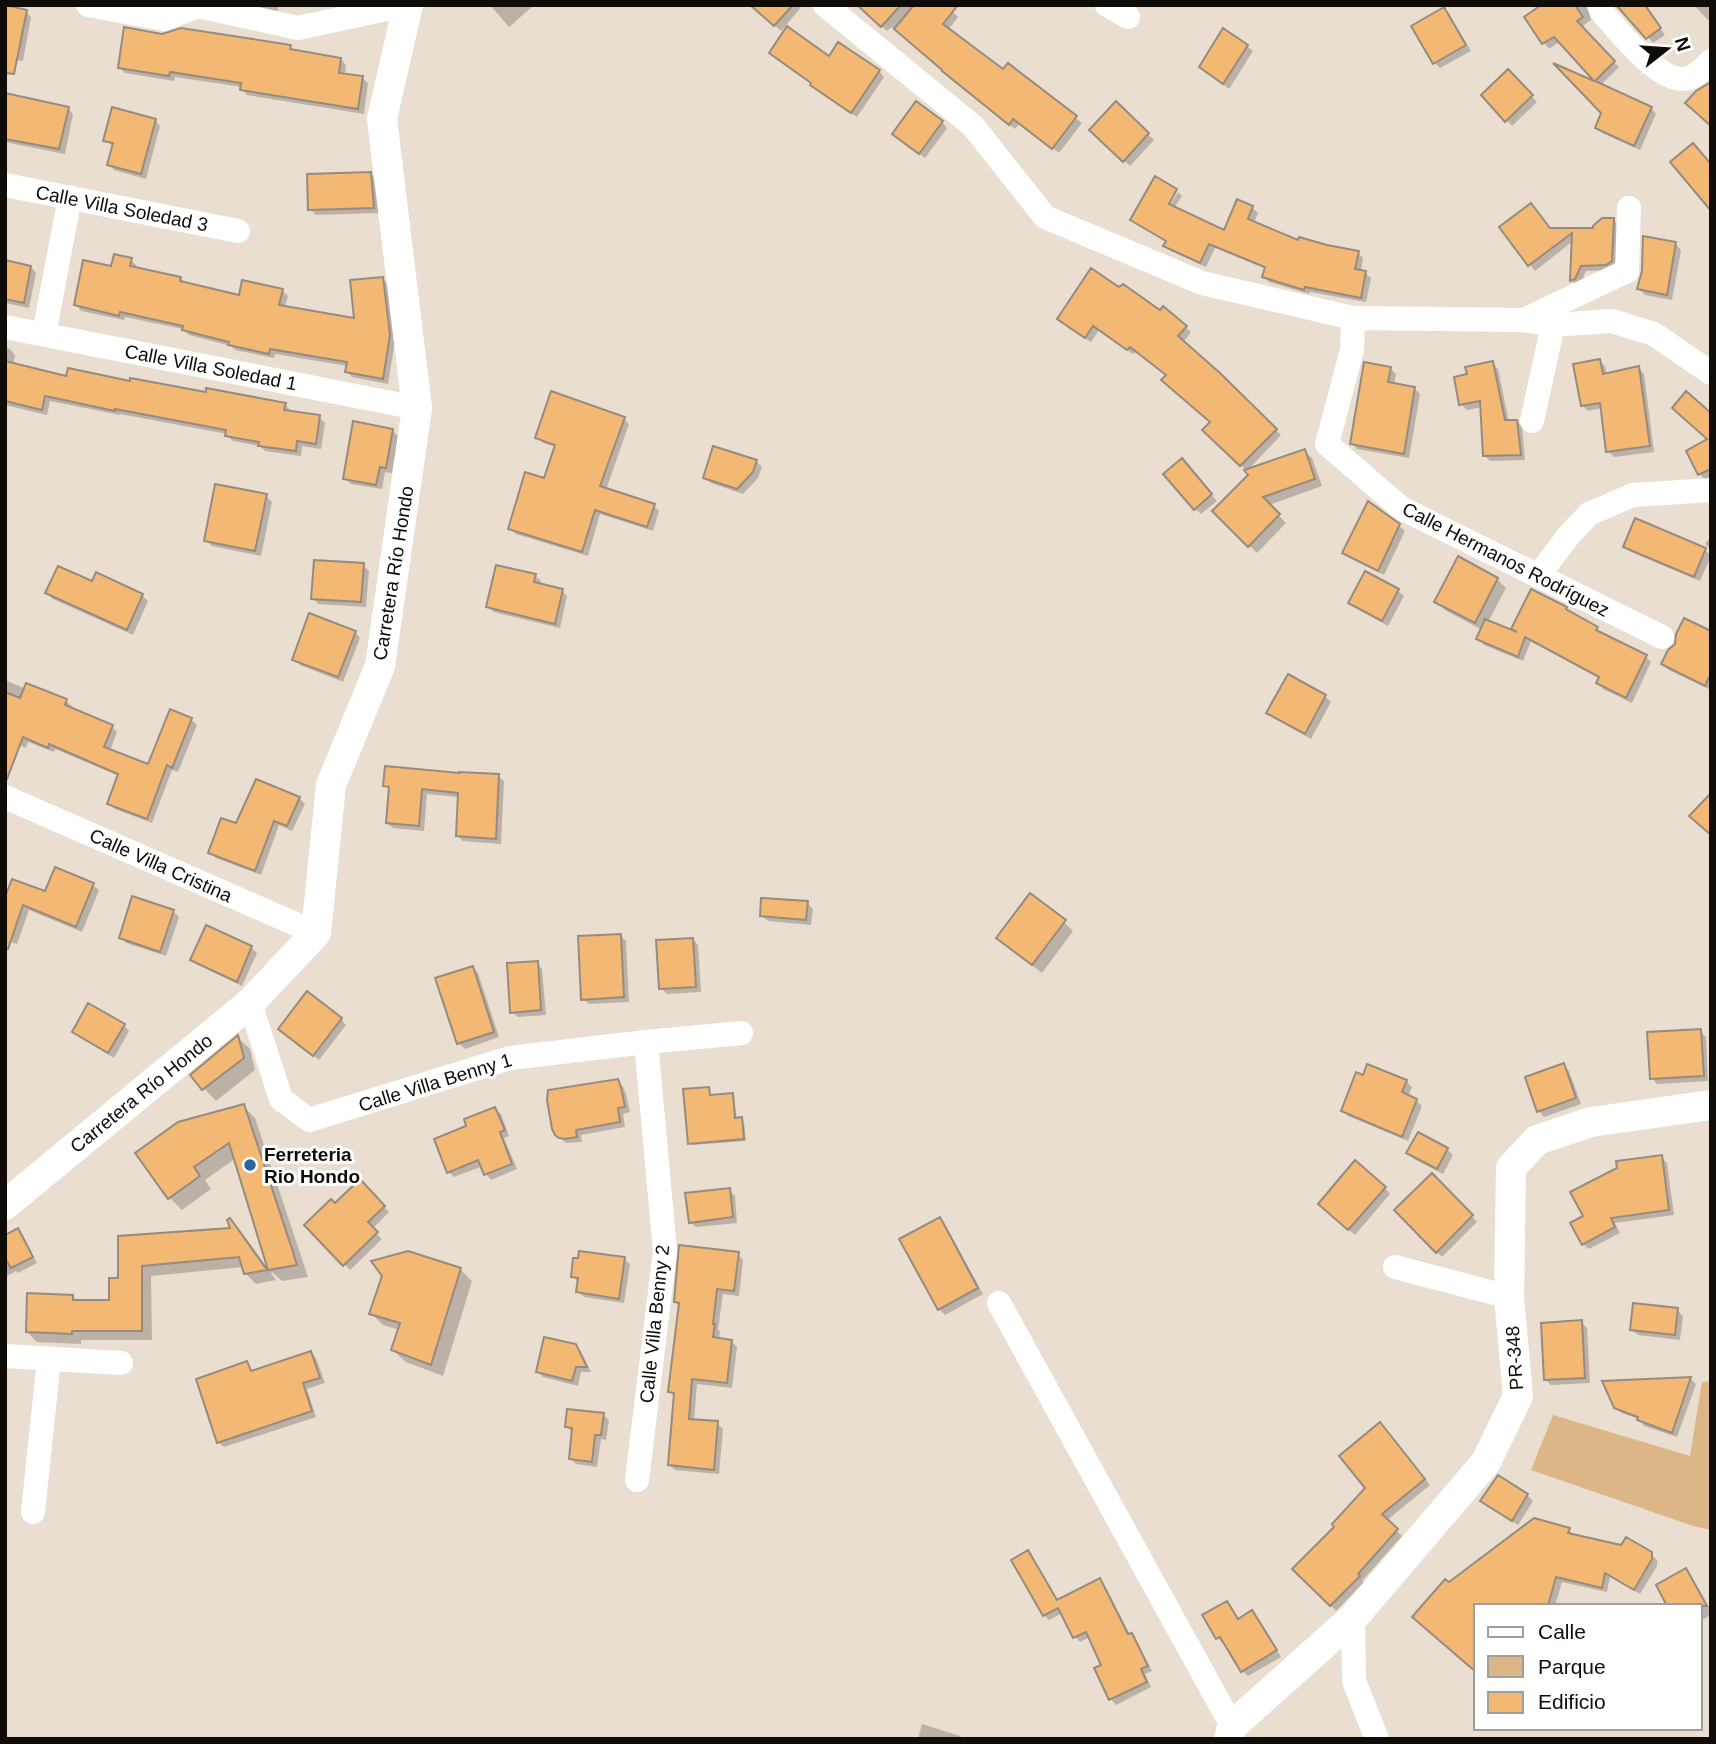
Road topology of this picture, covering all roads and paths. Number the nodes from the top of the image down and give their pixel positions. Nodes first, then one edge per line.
1 (88, 5) edge
2 (407, 5) edge
3 (825, 5) edge
4 (1599, 5) edge
5 (1711, 61) edge
6 (5, 185) edge
7 (70, 197) junction
8 (1629, 208) dead end
9 (239, 231) dead end
10 (1353, 318) junction
11 (1524, 320) junction
12 (1553, 325) junction
13 (5, 327) edge
14 (44, 334) junction
15 (1711, 373) edge
16 (417, 408) junction
17 (1532, 421) dead end
18 (1711, 490) edge
19 (1538, 576) junction
20 (1662, 637) dead end
21 (5, 797) edge
22 (316, 933) junction
23 (250, 1003) junction
24 (741, 1033) dead end
25 (646, 1042) junction
26 (1711, 1105) edge
27 (5, 1205) edge
28 (1395, 1267) dead end
29 (1509, 1297) junction
30 (999, 1303) dead end
31 (5, 1356) edge
32 (49, 1359) junction
33 (121, 1363) dead end
34 (636, 1480) dead end
35 (33, 1512) dead end
36 (1353, 1618) junction
37 (1231, 1732) edge
38 (1377, 1739) edge

1 - 2 street
2 - 16 street, Carretera Río Hondo
3 - 10 street
4 - 5 street
6 - 7 street, Calle Villa Soledad 3
7 - 9 street, Calle Villa Soledad 3
7 - 14 street
8 - 11 street
10 - 11 street
10 - 19 street, Calle Hermanos Rodríguez
11 - 12 street
12 - 15 street
12 - 17 street
13 - 14 street, Calle Villa Soledad 1
14 - 16 street, Calle Villa Soledad 1
16 - 22 street, Carretera Río Hondo
18 - 19 street
19 - 20 street, Calle Hermanos Rodríguez
21 - 22 street, Calle Villa Cristina
22 - 23 street, Carretera Río Hondo
23 - 25 street, Calle Villa Benny 1
23 - 27 street, Carretera Río Hondo
24 - 25 street, Calle Villa Benny 1
25 - 34 street, Calle Villa Benny 2
26 - 29 street, PR-348 / PR-348
28 - 29 street
29 - 36 street, PR-348 / PR-348
30 - 37 street
31 - 32 street
32 - 33 street
32 - 35 street
36 - 37 street, PR-348 / PR-348
36 - 38 street

